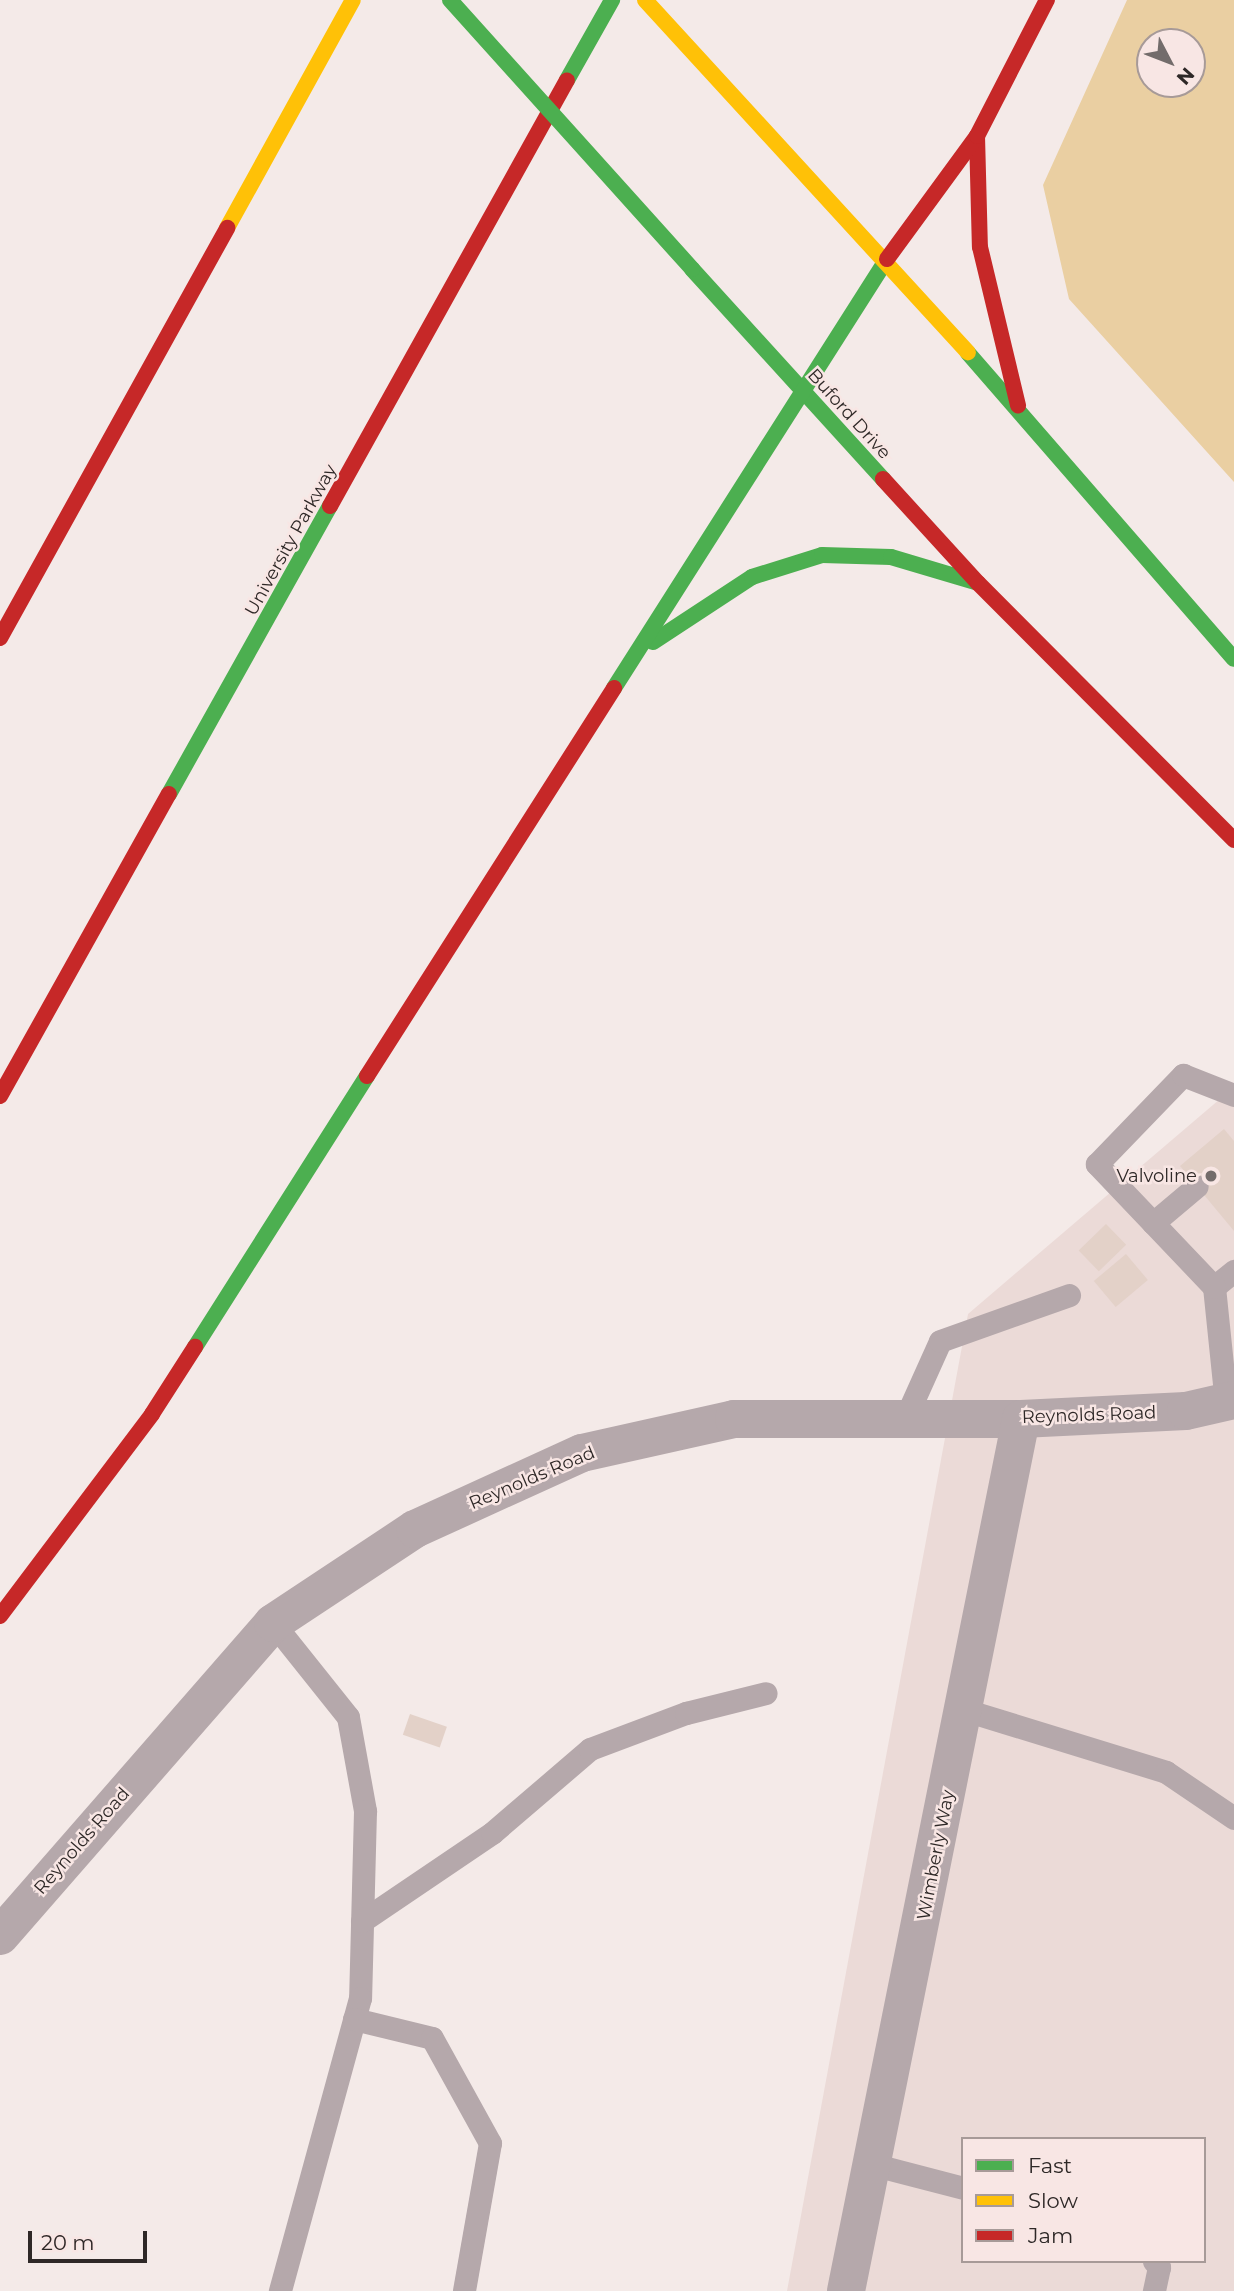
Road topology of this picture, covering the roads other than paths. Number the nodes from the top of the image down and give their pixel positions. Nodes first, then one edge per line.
1 (353, 0) edge
2 (450, 0) edge
3 (612, 0) edge
4 (645, 0) edge
5 (1047, 0) edge
6 (977, 136) junction
7 (886, 261) junction
8 (803, 393) junction
9 (1020, 413) junction
10 (978, 583) junction
11 (0, 638) edge
12 (632, 658) junction
13 (1234, 659) edge
14 (1234, 840) edge
15 (0, 1096) edge
16 (1234, 1096) edge
17 (1196, 1186) dead end
18 (1153, 1223) junction
19 (1234, 1271) edge
20 (1214, 1287) junction
21 (1069, 1295) dead end
22 (1230, 1401) edge
23 (905, 1419) junction
24 (1021, 1419) junction
25 (0, 1616) edge
26 (273, 1623) junction
27 (766, 1693) dead end
28 (965, 1710) junction
29 (1234, 1818) edge
30 (362, 1921) junction
31 (0, 1936) edge
32 (354, 2019) junction
33 (875, 2165) junction
34 (961, 2187) edge
35 (1156, 2263) edge
36 (280, 2291) edge
37 (464, 2291) edge
38 (846, 2291) edge
39 (1154, 2291) edge

1 - 11 highway
2 - 8 highway, Buford Drive, bridge
3 - 15 highway, University Parkway
4 - 7 highway
5 - 6 highway
6 - 7 highway
6 - 9 highway
7 - 8 highway
7 - 9 highway
8 - 10 highway, Buford Drive
8 - 12 highway
9 - 13 highway
10 - 12 highway
10 - 14 highway, Buford Drive
12 - 25 highway
16 - 18 lane
17 - 18 lane
18 - 20 lane
19 - 20 lane
20 - 22 lane
21 - 23 lane
22 - 24 street, Reynolds Road
23 - 24 street, Reynolds Road
23 - 26 street, Reynolds Road
24 - 28 street, Wimberly Way
26 - 30 lane
26 - 31 street, Reynolds Road
27 - 30 lane
28 - 29 lane
28 - 33 street, Wimberly Way
30 - 32 lane
32 - 36 lane
32 - 37 lane
33 - 34 lane
33 - 38 street, Wimberly Way
35 - 39 lane

